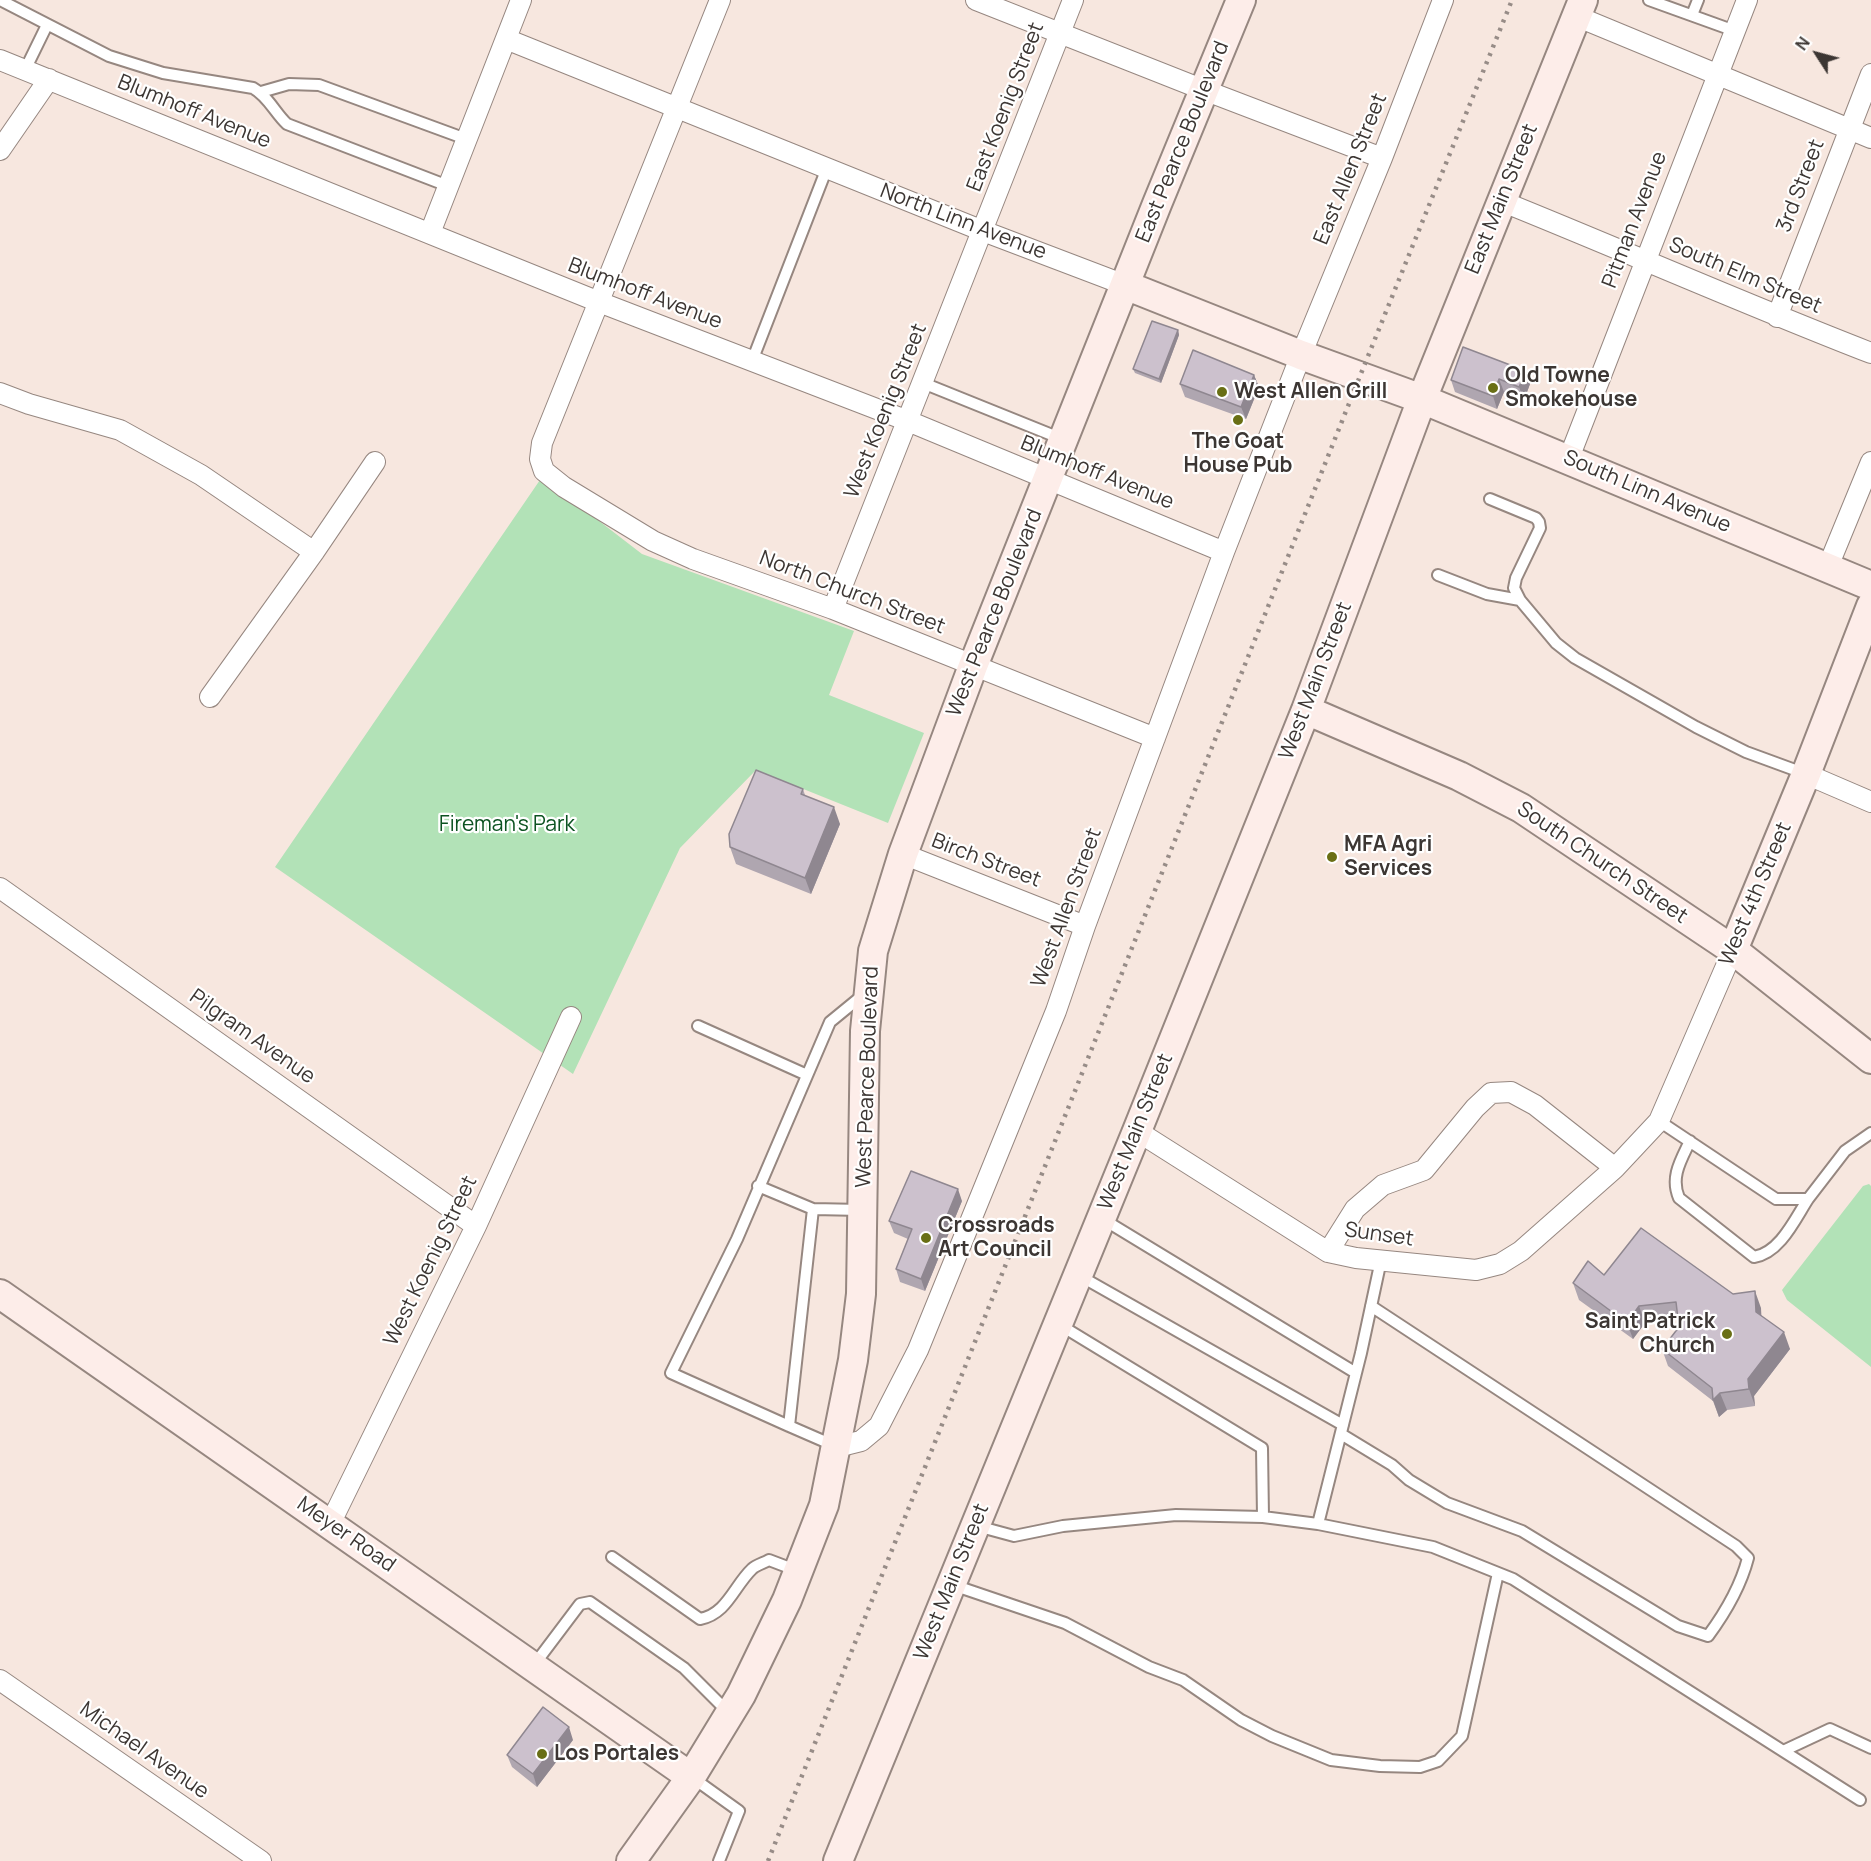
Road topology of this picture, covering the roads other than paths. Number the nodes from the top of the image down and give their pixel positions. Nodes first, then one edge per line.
1 (0, 0) edge
2 (521, 0) edge
3 (720, 0) edge
4 (976, 0) edge
5 (1073, 0) edge
6 (1241, 0) edge
7 (1443, 0) edge
8 (1649, 0) edge
9 (1698, 0) edge
10 (1747, 0) edge
11 (1579, 8) edge
12 (1692, 15) junction
13 (47, 25) junction
14 (1734, 31) junction
15 (1060, 33) junction
16 (506, 39) junction
17 (0, 60) edge
18 (25, 70) junction
19 (1871, 74) edge
20 (1718, 75) junction
21 (49, 79) junction
22 (1204, 90) junction
23 (261, 92) junction
24 (677, 108) junction
25 (1848, 129) junction
26 (1871, 138) edge
27 (466, 139) junction
28 (0, 150) edge
29 (1382, 158) junction
30 (827, 168) junction
31 (448, 186) junction
32 (1501, 201) junction
33 (983, 231) junction
34 (430, 233) junction
35 (1646, 260) junction
36 (1125, 285) junction
37 (599, 302) junction
38 (1777, 317) junction
39 (1871, 353) edge
40 (1301, 355) junction
41 (752, 362) junction
42 (922, 383) junction
43 (0, 393) edge
44 (1422, 399) junction
45 (908, 421) junction
46 (1064, 440) junction
47 (1569, 458) junction
48 (375, 462) dead end
49 (1871, 462) edge
50 (1049, 479) junction
51 (1490, 499) dead end
52 (314, 552) junction
53 (1224, 552) junction
54 (1827, 569) junction
55 (1438, 575) dead end
56 (1871, 586) edge
57 (1520, 600) junction
58 (1871, 606) edge
59 (833, 609) junction
60 (973, 666) junction
61 (210, 697) dead end
62 (1306, 710) junction
63 (1155, 738) junction
64 (1806, 774) junction
65 (1871, 802) edge
66 (903, 854) junction
67 (0, 888) edge
68 (1085, 926) junction
69 (1733, 950) junction
70 (869, 990) junction
71 (571, 1017) dead end
72 (698, 1026) dead end
73 (1871, 1059) edge
74 (807, 1075) junction
75 (1659, 1121) junction
76 (1137, 1131) junction
77 (1871, 1133) edge
78 (1690, 1141) junction
79 (1615, 1168) junction
80 (758, 1186) junction
81 (1808, 1198) junction
82 (813, 1209) junction
83 (862, 1210) junction
84 (1101, 1218) junction
85 (476, 1226) junction
86 (1328, 1252) junction
87 (1381, 1260) junction
88 (1077, 1274) junction
89 (0, 1294) edge
90 (1371, 1306) junction
91 (1057, 1323) junction
92 (1356, 1373) junction
93 (789, 1425) junction
94 (1342, 1429) junction
95 (837, 1447) junction
96 (1263, 1517) junction
97 (330, 1524) junction
98 (1318, 1524) junction
99 (975, 1525) junction
100 (612, 1557) dead end
101 (798, 1571) junction
102 (1498, 1573) junction
103 (950, 1584) junction
104 (533, 1666) junction
105 (0, 1680) edge
106 (730, 1714) junction
107 (1871, 1748) edge
108 (1783, 1751) junction
109 (691, 1777) junction
110 (1860, 1800) dead end
111 (261, 1861) edge
112 (631, 1861) edge
113 (719, 1861) edge
114 (838, 1861) edge

1 - 13 lane
2 - 16 street
3 - 24 street
4 - 15 street
5 - 15 street, East Koenig Street
6 - 22 street, East Pearce Boulevard
7 - 29 street, East Allen Street
8 - 12 lane
9 - 12 lane
10 - 14 street, Pitman Avenue
11 - 20 street
11 - 32 street, East Main Street
12 - 14 lane
13 - 18 lane
13 - 23 lane
14 - 20 street, Pitman Avenue
15 - 22 street
15 - 33 street, East Koenig Street
16 - 24 street, North Linn Avenue
16 - 27 street
17 - 18 street, Blumhoff Avenue
18 - 21 street, Blumhoff Avenue
19 - 25 street, 3rd Street
20 - 25 street
20 - 35 street, Pitman Avenue
21 - 28 street
21 - 34 street, Blumhoff Avenue
22 - 29 street
22 - 36 street, East Pearce Boulevard
23 - 27 lane
23 - 31 lane
24 - 30 street, North Linn Avenue
24 - 37 street
25 - 26 street
25 - 38 street, 3rd Street
27 - 31 street
29 - 40 street, East Allen Street
30 - 33 street, North Linn Avenue
30 - 41 lane
31 - 34 street
32 - 35 street, South Elm Street
32 - 44 street, East Main Street
33 - 36 street, North Linn Avenue
33 - 42 street, West Koenig Street
34 - 37 street, Blumhoff Avenue
35 - 38 street, South Elm Street
35 - 47 street, Pitman Avenue
36 - 40 street, North Linn Avenue
36 - 46 street, West Pearce Boulevard
37 - 41 street, Blumhoff Avenue
37 - 59 street, North Church Street
38 - 39 street, South Elm Street
40 - 44 street, North Linn Avenue
40 - 53 street, West Allen Street
41 - 45 street, Blumhoff Avenue
42 - 45 street, West Koenig Street
42 - 46 lane
43 - 52 street
44 - 47 street, South Linn Avenue
44 - 62 street, West Main Street
45 - 50 street, Blumhoff Avenue
45 - 59 street, West Koenig Street
46 - 50 street, West Pearce Boulevard
47 - 54 street, South Linn Avenue
48 - 52 street
49 - 54 street
50 - 53 street, Blumhoff Avenue
50 - 60 street, West Pearce Boulevard
51 - 57 lane
52 - 61 street
53 - 63 street, West Allen Street
54 - 56 street, South Linn Avenue
55 - 57 lane
57 - 64 lane
58 - 64 street, West 4th Street
59 - 60 street, North Church Street
60 - 63 street, North Church Street
60 - 66 street, West Pearce Boulevard
62 - 69 street, South Church Street
62 - 76 street, West Main Street
63 - 68 street, West Allen Street
64 - 65 street
64 - 69 street, West 4th Street
66 - 68 street, Birch Street
66 - 70 street, West Pearce Boulevard
67 - 85 street, Pilgram Avenue
68 - 95 street, West Allen Street
69 - 73 street, South Church Street
69 - 75 street, West 4th Street
70 - 74 lane
70 - 83 street, West Pearce Boulevard
71 - 85 street, West Koenig Street
72 - 74 lane
74 - 80 lane
75 - 78 lane
75 - 79 street, West 4th Street
76 - 84 street, West Main Street
76 - 86 street, Sunset
77 - 81 lane
78 - 81 lane
78 - 81 lane
79 - 86 street
79 - 87 street, Sunset
80 - 82 lane
80 - 93 lane
82 - 83 lane
82 - 93 lane
83 - 95 street, West Pearce Boulevard
84 - 88 street, West Main Street
84 - 92 lane
85 - 97 street, West Koenig Street
86 - 87 street, Sunset
87 - 90 lane
88 - 91 street, West Main Street
88 - 94 lane
89 - 97 street, Meyer Road
90 - 92 lane
90 - 94 lane
91 - 96 lane
91 - 99 street, West Main Street
92 - 94 lane
93 - 95 lane
94 - 98 lane
95 - 101 street, West Pearce Boulevard
96 - 98 lane
96 - 99 lane
97 - 104 street, Meyer Road
98 - 102 lane
99 - 103 street, West Main Street
100 - 101 lane
101 - 106 street, West Pearce Boulevard
102 - 103 lane
102 - 108 lane
103 - 114 street, West Main Street
104 - 106 lane
104 - 109 street, Meyer Road
105 - 111 street, Michael Avenue
106 - 109 street, West Pearce Boulevard
107 - 108 lane
108 - 110 lane
109 - 112 street, West Pearce Boulevard
109 - 113 lane

